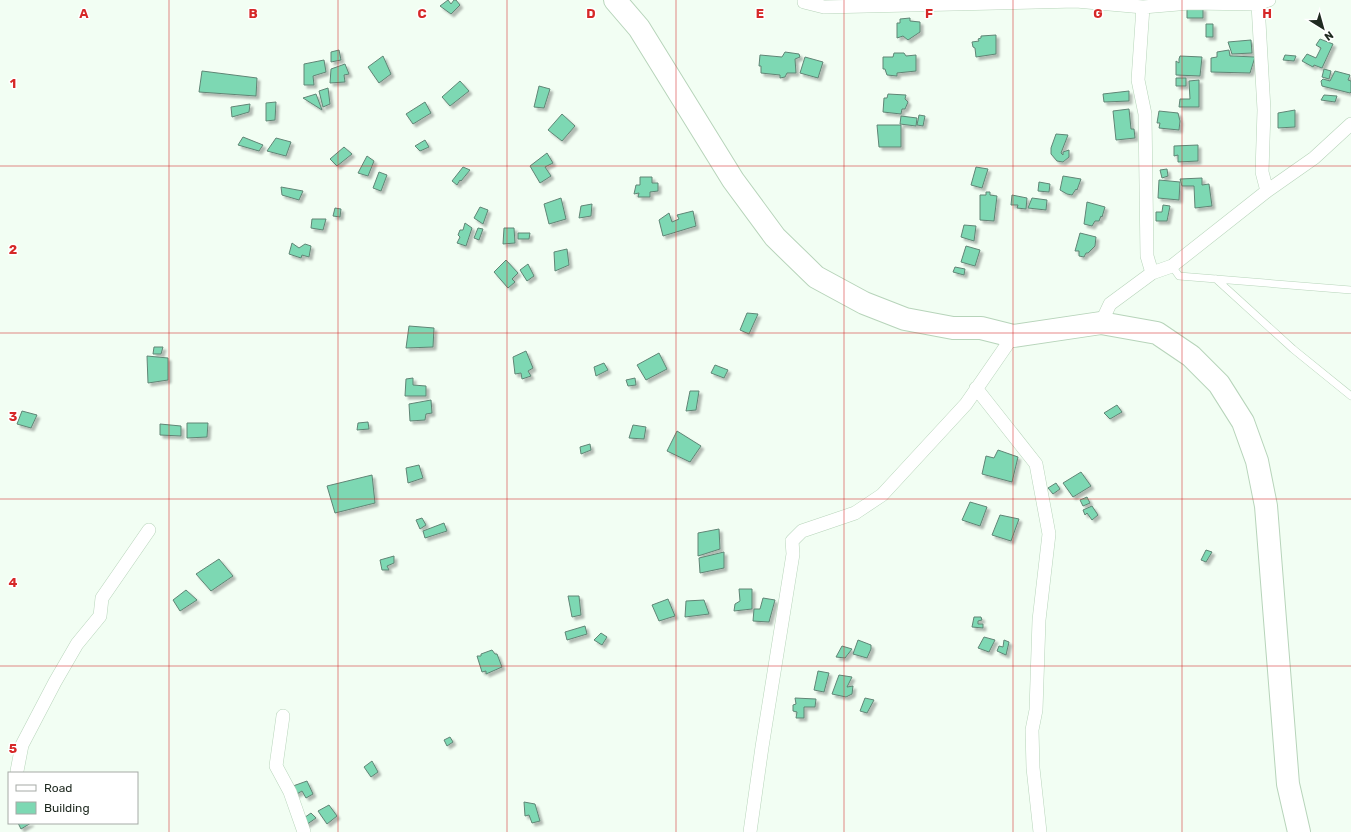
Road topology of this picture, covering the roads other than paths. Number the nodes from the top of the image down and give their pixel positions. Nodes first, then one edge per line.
1 (615, 0) edge
2 (804, 0) edge
3 (1076, 1) edge
4 (1190, 2) edge
5 (1264, 2) edge
6 (1143, 7) junction
7 (1351, 124) edge
8 (1267, 191) junction
9 (1172, 266) junction
10 (1152, 273) junction
11 (1216, 279) junction
12 (1351, 290) edge
13 (1101, 323) junction
14 (1013, 336) junction
15 (976, 388) junction
16 (1351, 396) edge
17 (150, 530) dead end
18 (283, 716) dead end
19 (18, 771) dead end
20 (304, 832) edge
21 (750, 832) edge
22 (1040, 832) edge
23 (1298, 832) edge

1 - 14 highway
2 - 3 street
3 - 6 street
4 - 5 street
4 - 6 street
5 - 8 street
6 - 10 street
7 - 8 street
8 - 9 street
9 - 10 street
9 - 11 lane
10 - 13 street
11 - 12 lane
11 - 16 lane
13 - 14 highway
13 - 23 highway
14 - 15 street
15 - 21 street
15 - 22 street
17 - 19 street
18 - 20 street

